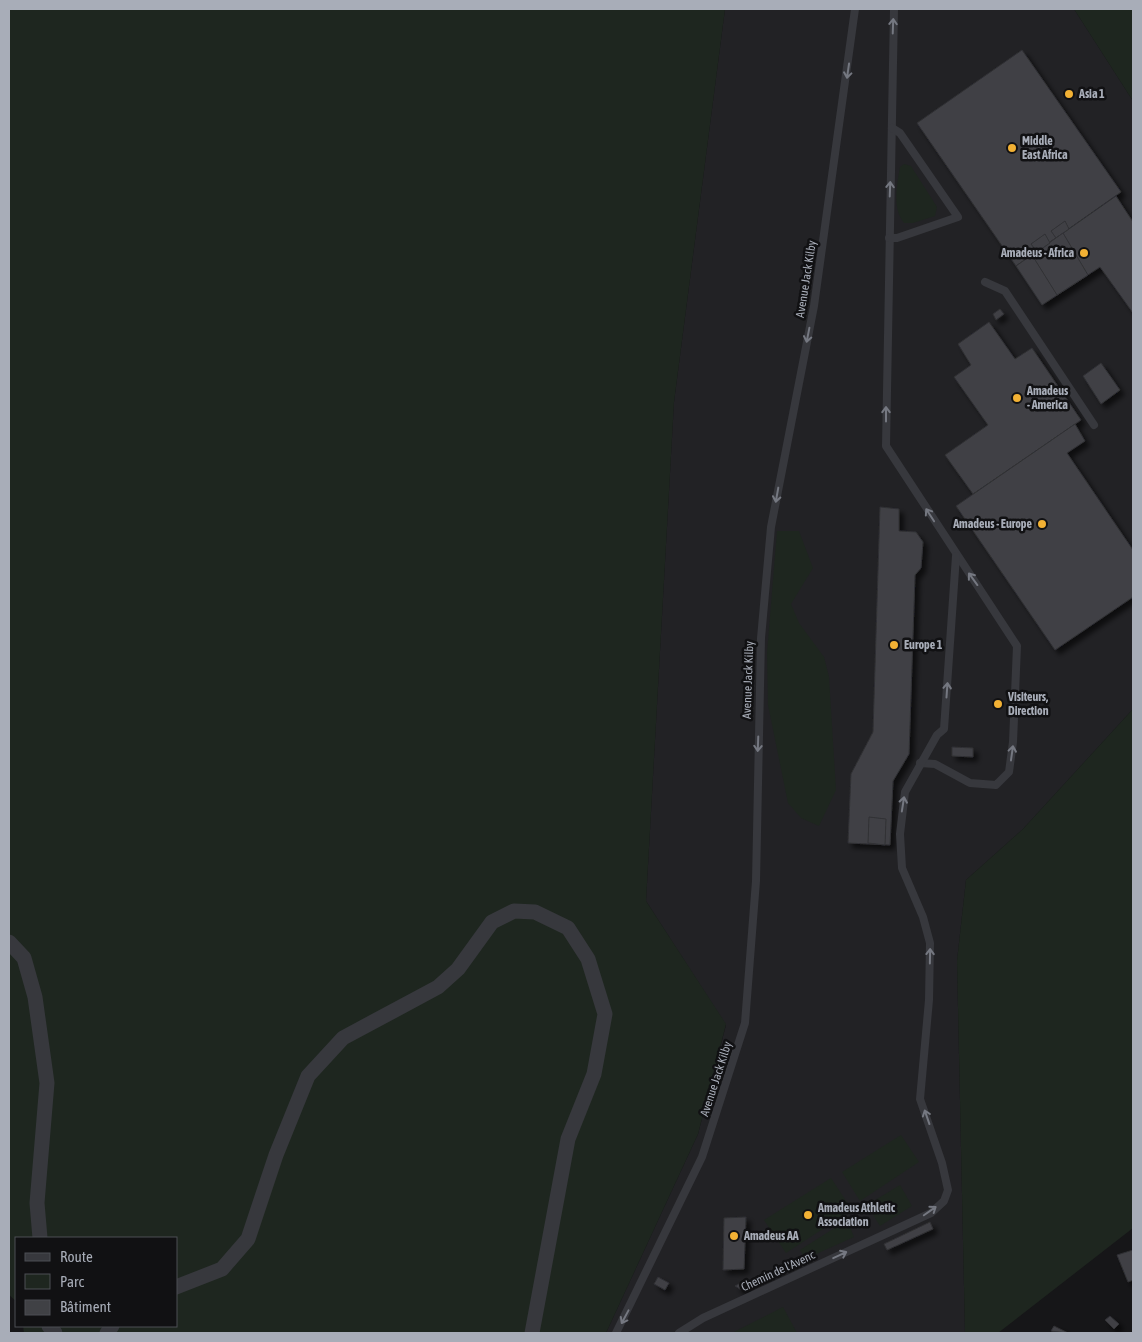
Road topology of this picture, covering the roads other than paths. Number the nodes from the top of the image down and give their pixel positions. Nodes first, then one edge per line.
1 (856, 9) edge
2 (894, 9) edge
3 (892, 128) junction
4 (889, 238) junction
5 (985, 282) dead end
6 (1094, 425) dead end
7 (956, 556) junction
8 (920, 763) junction
9 (9, 942) edge
10 (40, 1237) edge
11 (178, 1286) edge
12 (532, 1333) edge
13 (616, 1333) edge
14 (680, 1333) edge

1 -> 13 lane, Avenue Jack Kilby
3 -> 2 lane
4 -> 3 lane
3 - 4 lane
7 -> 4 lane
5 - 6 lane
8 -> 7 lane
8 -> 7 lane
14 -> 8 lane, Chemin de l'Avenc
9 - 10 street
11 - 12 street

